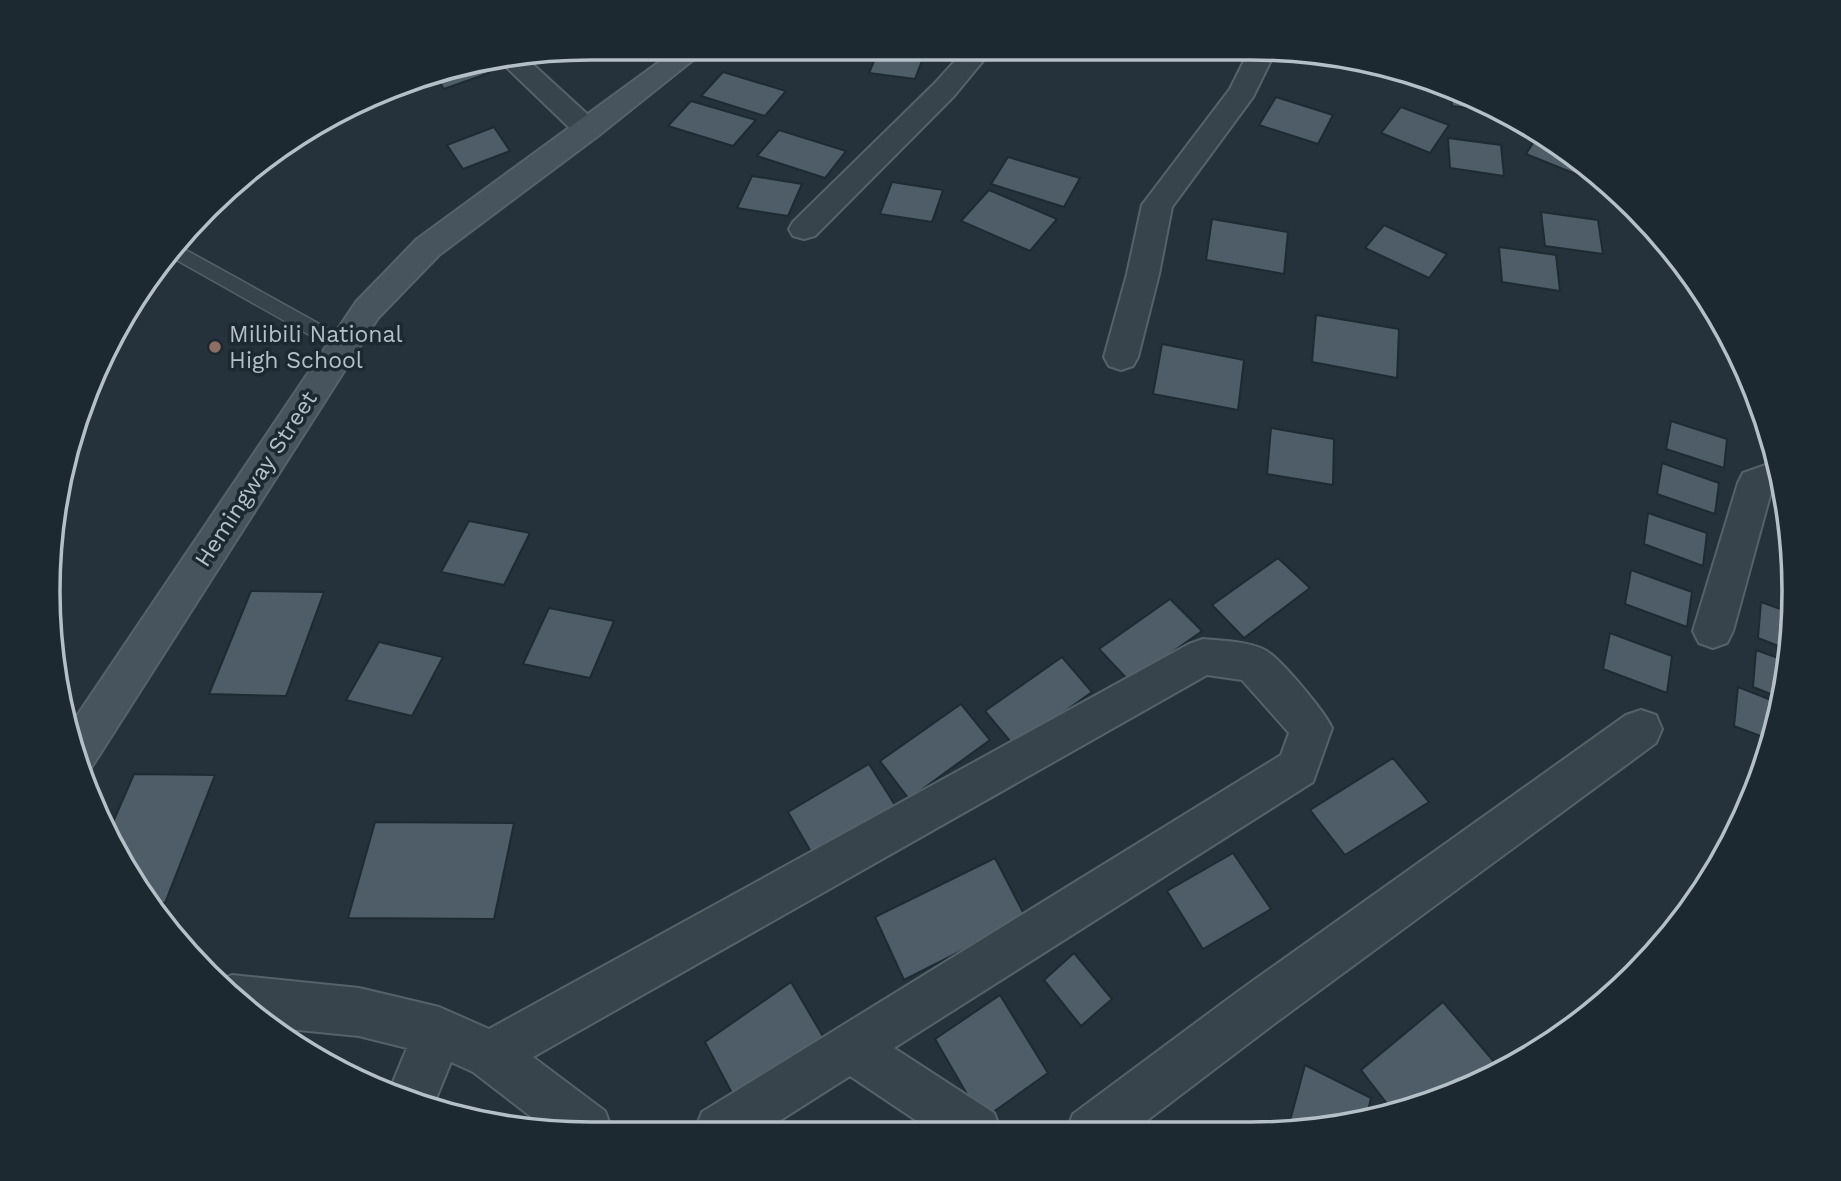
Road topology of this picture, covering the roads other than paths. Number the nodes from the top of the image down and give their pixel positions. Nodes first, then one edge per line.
1 (679, 60) edge
2 (970, 60) edge
3 (1258, 60) edge
4 (518, 65) edge
5 (588, 130) junction
6 (804, 229) dead end
7 (180, 254) edge
8 (344, 346) junction
9 (1121, 357) dead end
10 (1769, 478) edge
11 (1713, 631) dead end
12 (1641, 729) dead end
13 (83, 744) edge
14 (254, 1001) edge
15 (439, 1031) junction
16 (849, 1047) junction
17 (490, 1055) junction
18 (414, 1091) edge
19 (577, 1121) edge
20 (732, 1122) edge
21 (962, 1122) edge
22 (1104, 1122) edge

1 - 5 main road, Hemingway Street
2 - 6 street
3 - 9 street
4 - 5 street
5 - 8 main road, Hemingway Street
7 - 8 lane
8 - 13 main road, Hemingway Street
10 - 11 street
12 - 22 street
14 - 15 street
15 - 17 street
15 - 18 street
16 - 17 street
16 - 20 street
16 - 21 street
17 - 19 street

